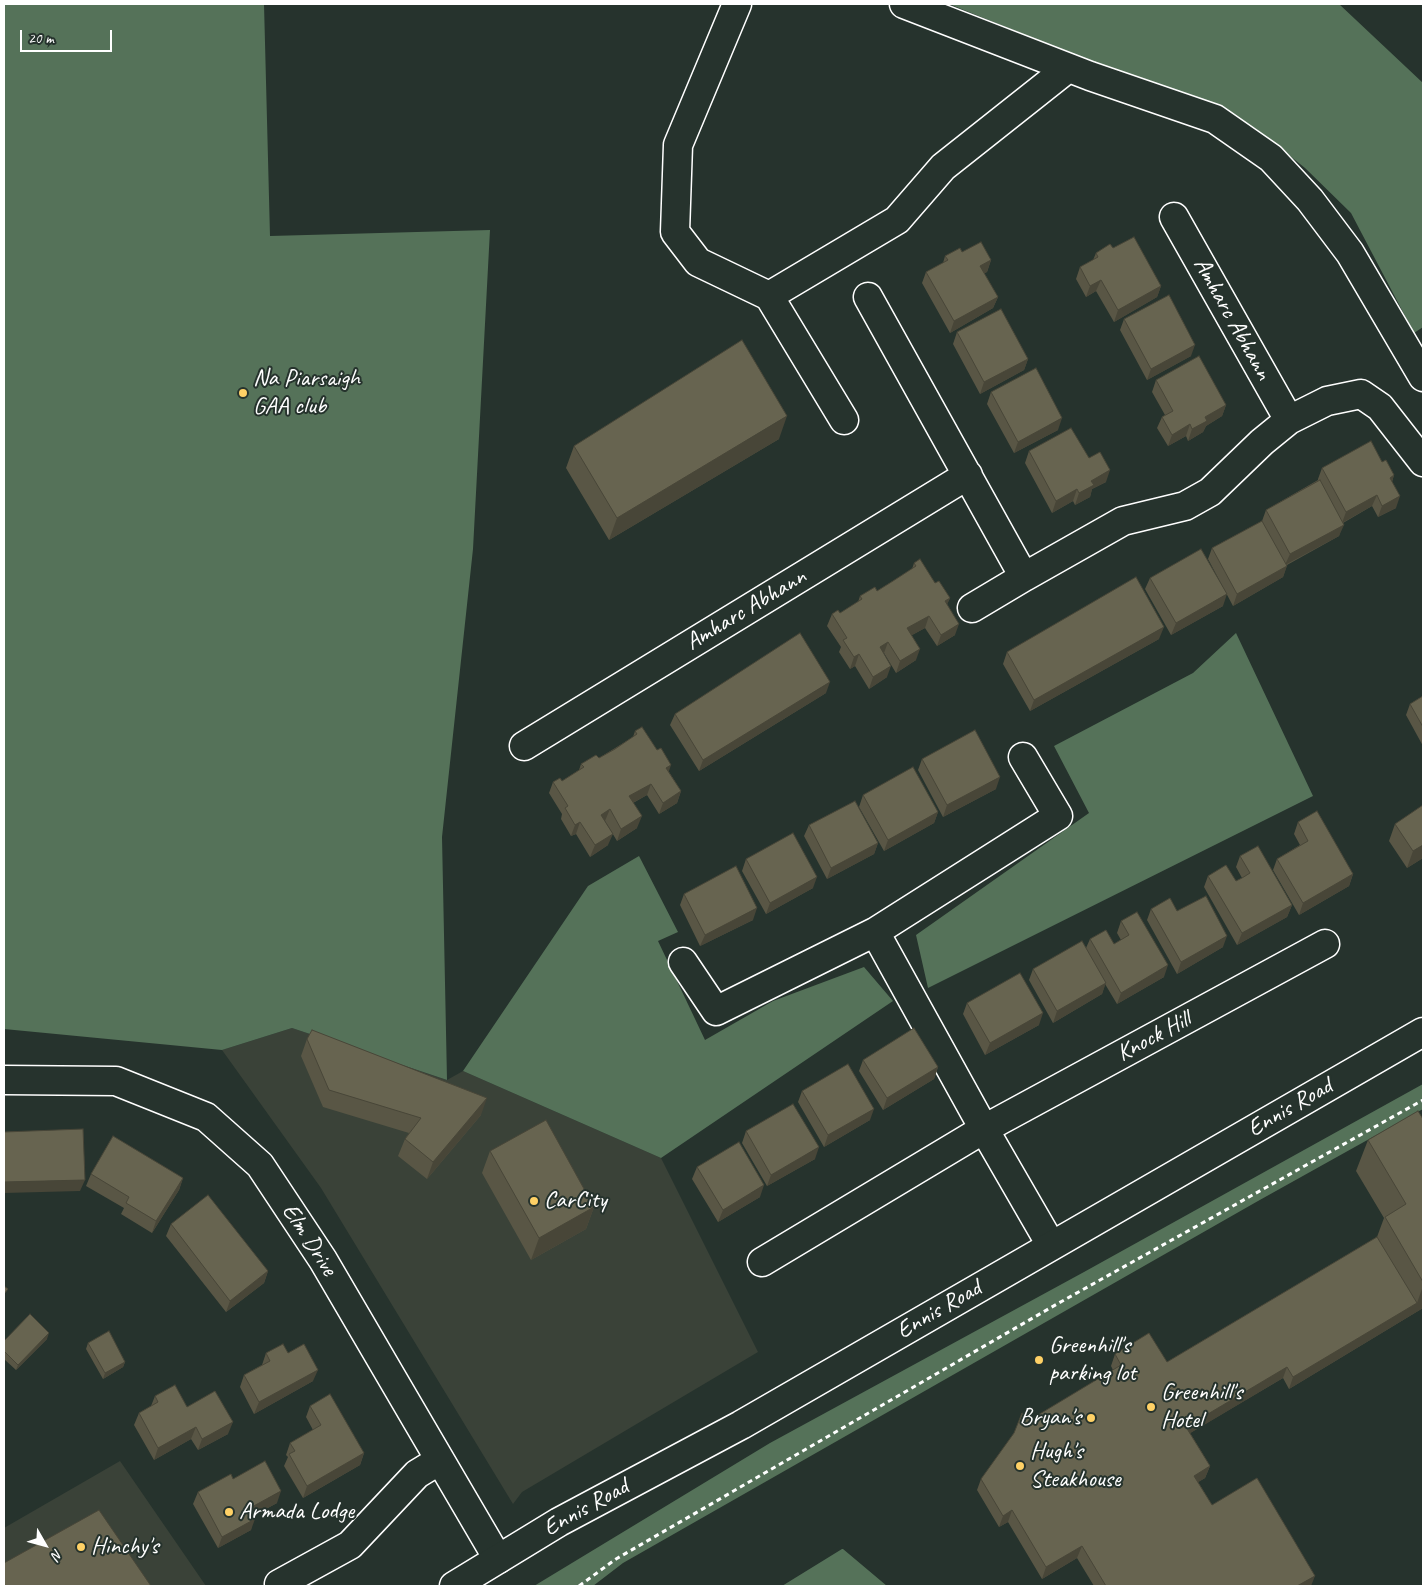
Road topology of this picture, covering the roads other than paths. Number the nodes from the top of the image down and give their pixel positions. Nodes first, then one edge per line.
1 (737, 4) edge
2 (904, 4) edge
3 (1068, 68) junction
4 (1174, 217) dead end
5 (769, 296) junction
6 (868, 297) dead end
7 (1423, 377) edge
8 (844, 420) dead end
9 (1289, 420) junction
10 (1423, 462) edge
11 (968, 475) junction
12 (1024, 577) junction
13 (972, 608) dead end
14 (524, 746) dead end
15 (1023, 757) dead end
16 (875, 932) junction
17 (1325, 944) dead end
18 (683, 962) dead end
19 (1423, 1032) edge
20 (4, 1080) edge
21 (984, 1129) junction
22 (1052, 1245) junction
23 (762, 1262) dead end
24 (440, 1460) junction
25 (498, 1559) junction
26 (279, 1584) dead end
27 (454, 1586) edge

1 - 5 street
2 - 3 street
3 - 5 street
3 - 7 street
4 - 9 street, Amharc Abhann
5 - 8 street
6 - 11 street
9 - 10 street
9 - 12 street
11 - 12 street
11 - 14 street, Amharc Abhann
12 - 13 street
15 - 16 street
16 - 18 street
16 - 21 street
17 - 21 street, Knock Hill
19 - 22 street, Ennis Road
20 - 24 street, Elm Drive
21 - 22 street
21 - 23 street, Knock Hill
22 - 25 street, Ennis Road
24 - 25 street, Elm Drive
24 - 26 street
25 - 27 street, Ennis Road

